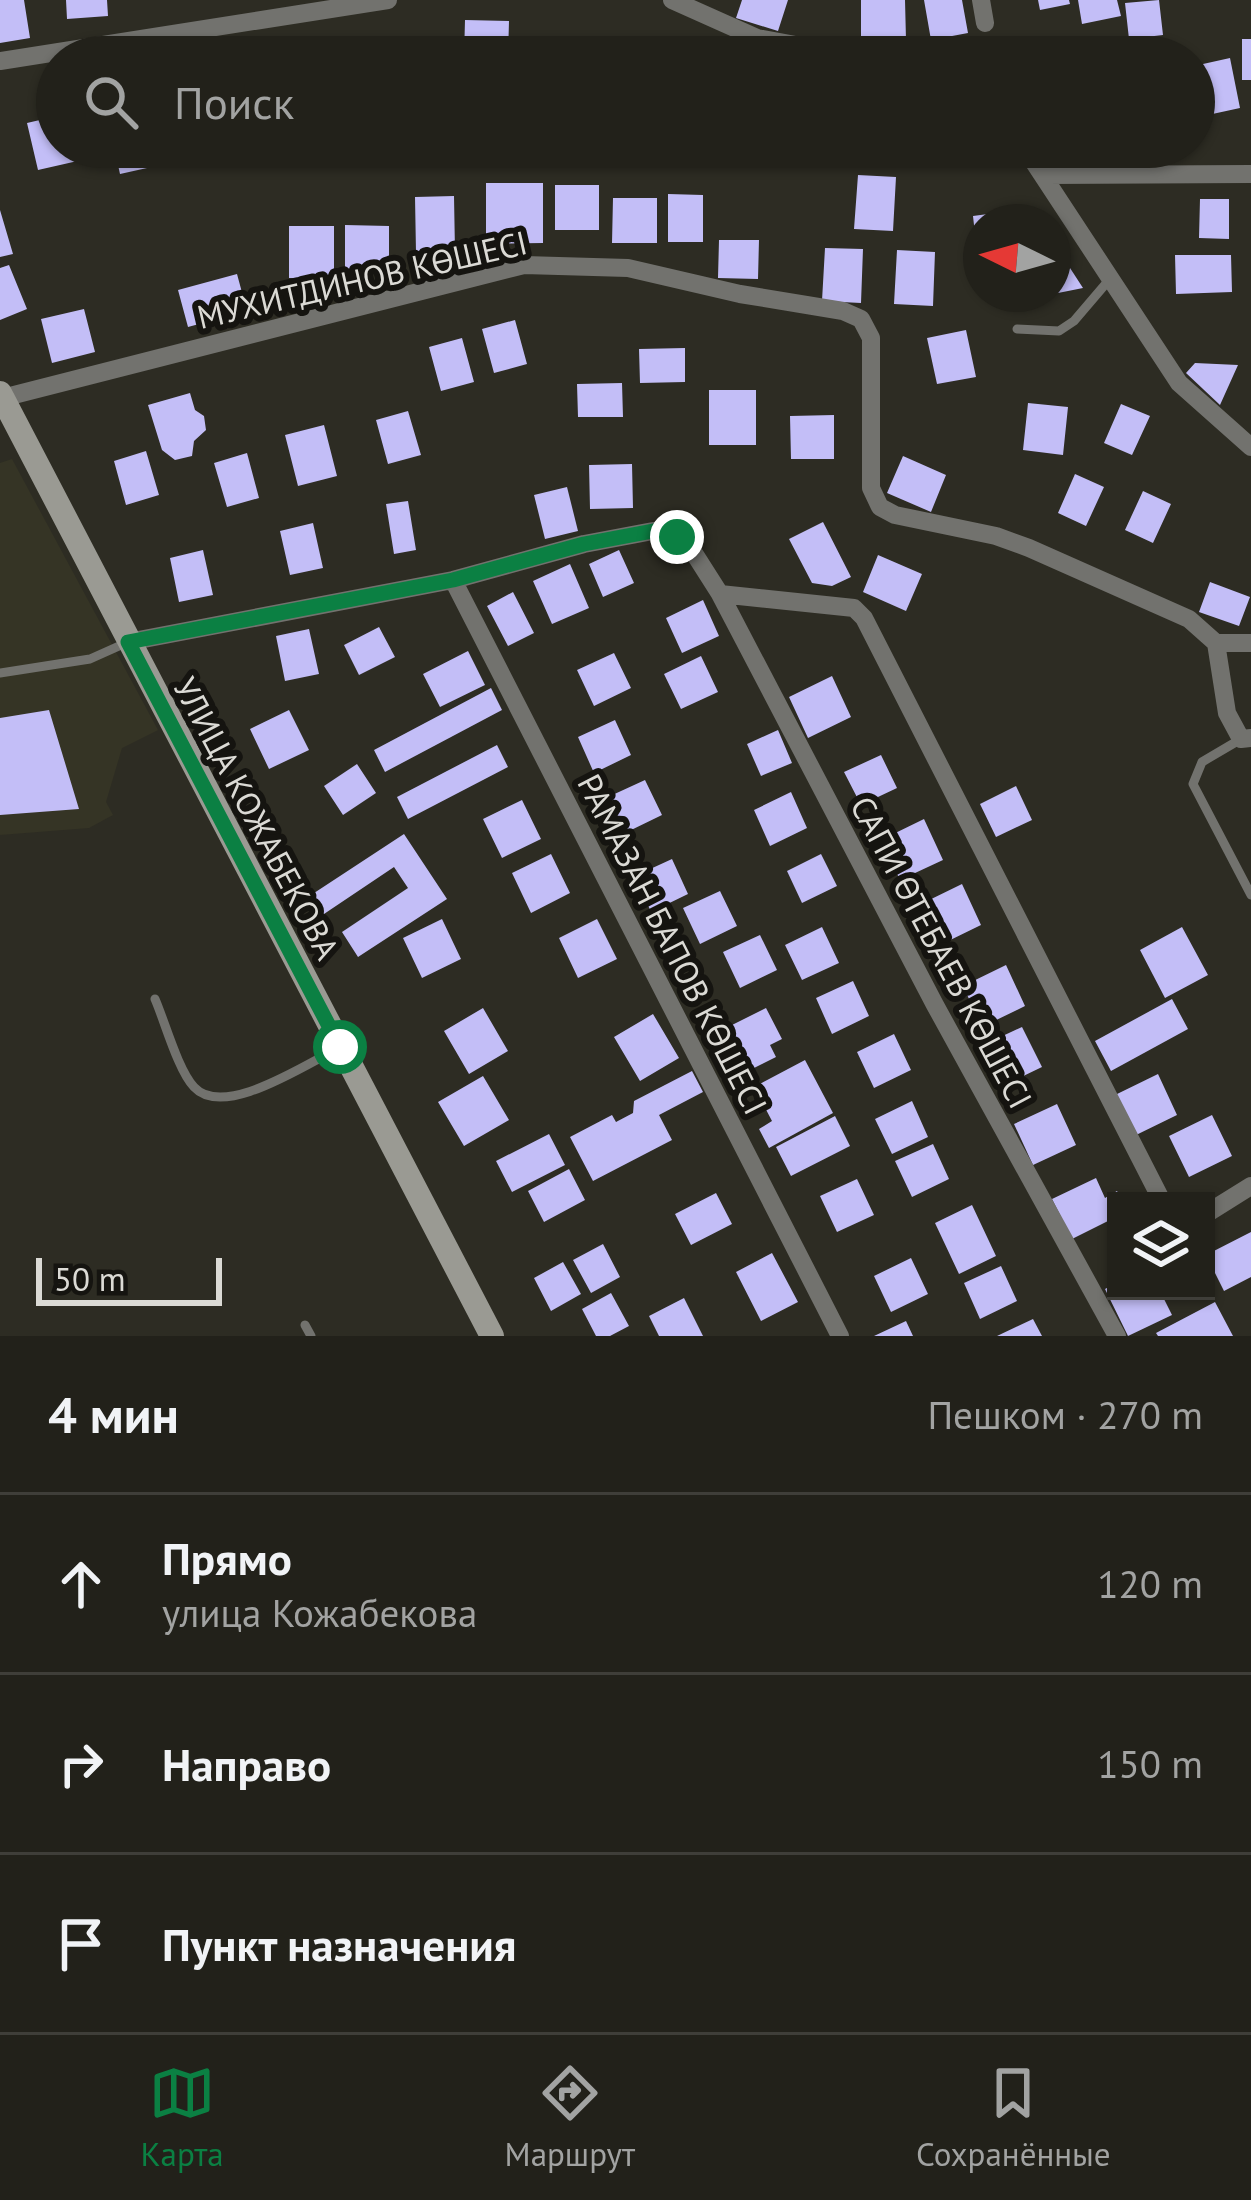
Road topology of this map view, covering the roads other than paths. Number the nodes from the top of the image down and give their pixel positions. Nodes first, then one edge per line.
1 (388, 0) edge
2 (672, 0) edge
3 (981, 0) edge
4 (985, 23) dead end
5 (159, 36) edge
6 (753, 36) edge
7 (36, 55) edge
8 (0, 61) edge
9 (1040, 168) edge
10 (1251, 174) edge
11 (1046, 176) junction
12 (1109, 280) junction
13 (1016, 329) dead end
14 (1, 396) edge
15 (1251, 447) edge
16 (453, 580) junction
17 (720, 594) junction
18 (128, 642) junction
19 (1216, 644) junction
20 (1251, 644) edge
21 (0, 673) edge
22 (1246, 738) edge
23 (1251, 895) edge
24 (155, 999) dead end
25 (340, 1047) junction
26 (1251, 1186) edge
27 (1157, 1192) edge
28 (1215, 1208) edge
29 (492, 1336) edge
30 (841, 1336) edge
31 (1117, 1336) edge

1 - 5 street
2 - 6 street
3 - 4 street
7 - 8 street
9 - 11 street
10 - 11 street
11 - 12 street
12 - 13 lane
12 - 15 street
14 - 18 main road, УЛИЦА КОЖАБЕКОВА
14 - 19 street, МУХИТДИНОВ КӨШЕСІ
16 - 17 street, САПИ ӨТЕБАЕВ КӨШЕСІ
16 - 18 street, САПИ ӨТЕБАЕВ КӨШЕСІ
16 - 30 street, РАМАЗАН БАПОВ КӨШЕСІ
17 - 27 street
17 - 31 street, САПИ ӨТЕБАЕВ КӨШЕСІ
18 - 21 lane
18 - 25 main road, УЛИЦА КОЖАБЕКОВА
19 - 20 street
19 - 22 street
22 - 23 lane
24 - 25 lane
25 - 29 main road, УЛИЦА КОЖАБЕКОВА
26 - 28 street

